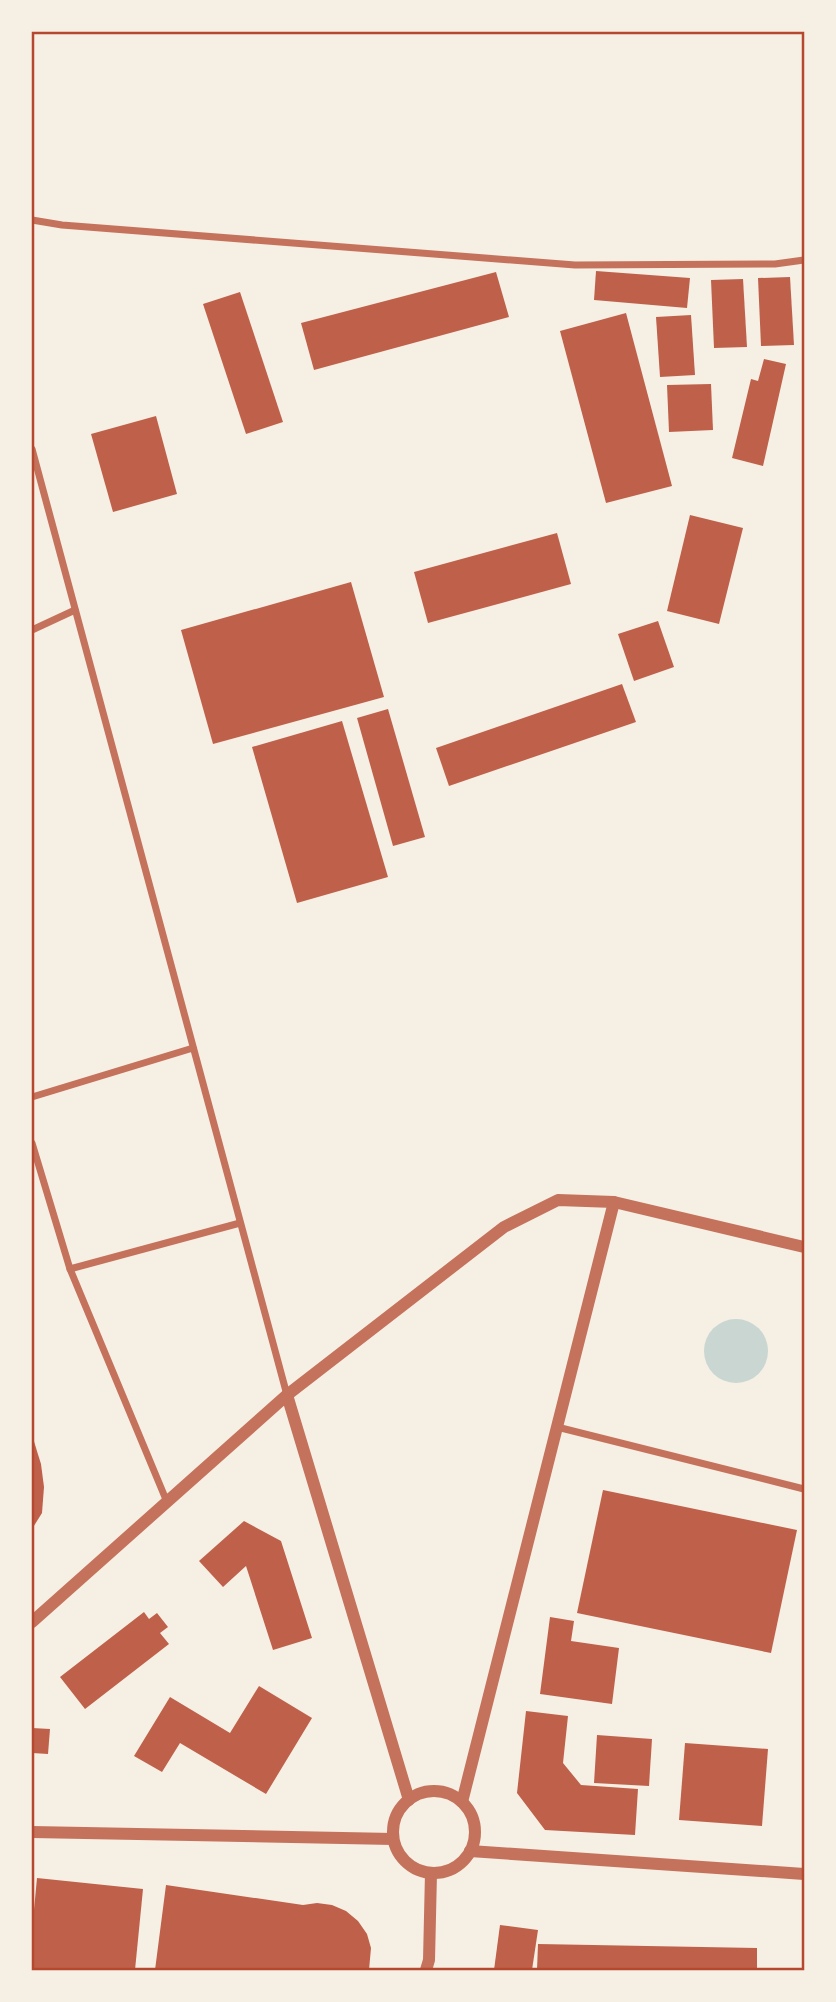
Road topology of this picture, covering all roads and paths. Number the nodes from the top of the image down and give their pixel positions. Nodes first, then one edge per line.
1 (32, 220) edge
2 (804, 260) edge
3 (32, 449) edge
4 (75, 610) junction
5 (32, 630) edge
6 (193, 1048) junction
7 (32, 1097) edge
8 (32, 1143) edge
9 (614, 1202) junction
10 (240, 1223) junction
11 (804, 1247) edge
12 (70, 1269) junction
13 (287, 1395) junction
14 (557, 1427) junction
15 (804, 1489) edge
16 (167, 1502) junction
17 (32, 1622) edge
18 (409, 1800) junction
19 (462, 1802) junction
20 (32, 1832) edge
21 (393, 1839) junction
22 (470, 1851) junction
23 (430, 1873) junction
24 (804, 1874) edge
25 (426, 1970) edge

1 - 2 street
3 - 4 street
4 - 5 street
4 - 6 street
6 - 7 street
6 - 10 street
8 - 12 street
9 - 11 street
9 - 13 street
9 - 14 street
10 - 12 street
10 - 13 street
12 - 16 street
13 - 16 street
13 - 18 street
14 - 15 street
14 - 19 street
16 - 17 street
18 - 19 street
18 - 21 street
19 - 22 street
20 - 21 street
21 - 23 street
22 - 23 street
22 - 24 street
23 - 25 street

